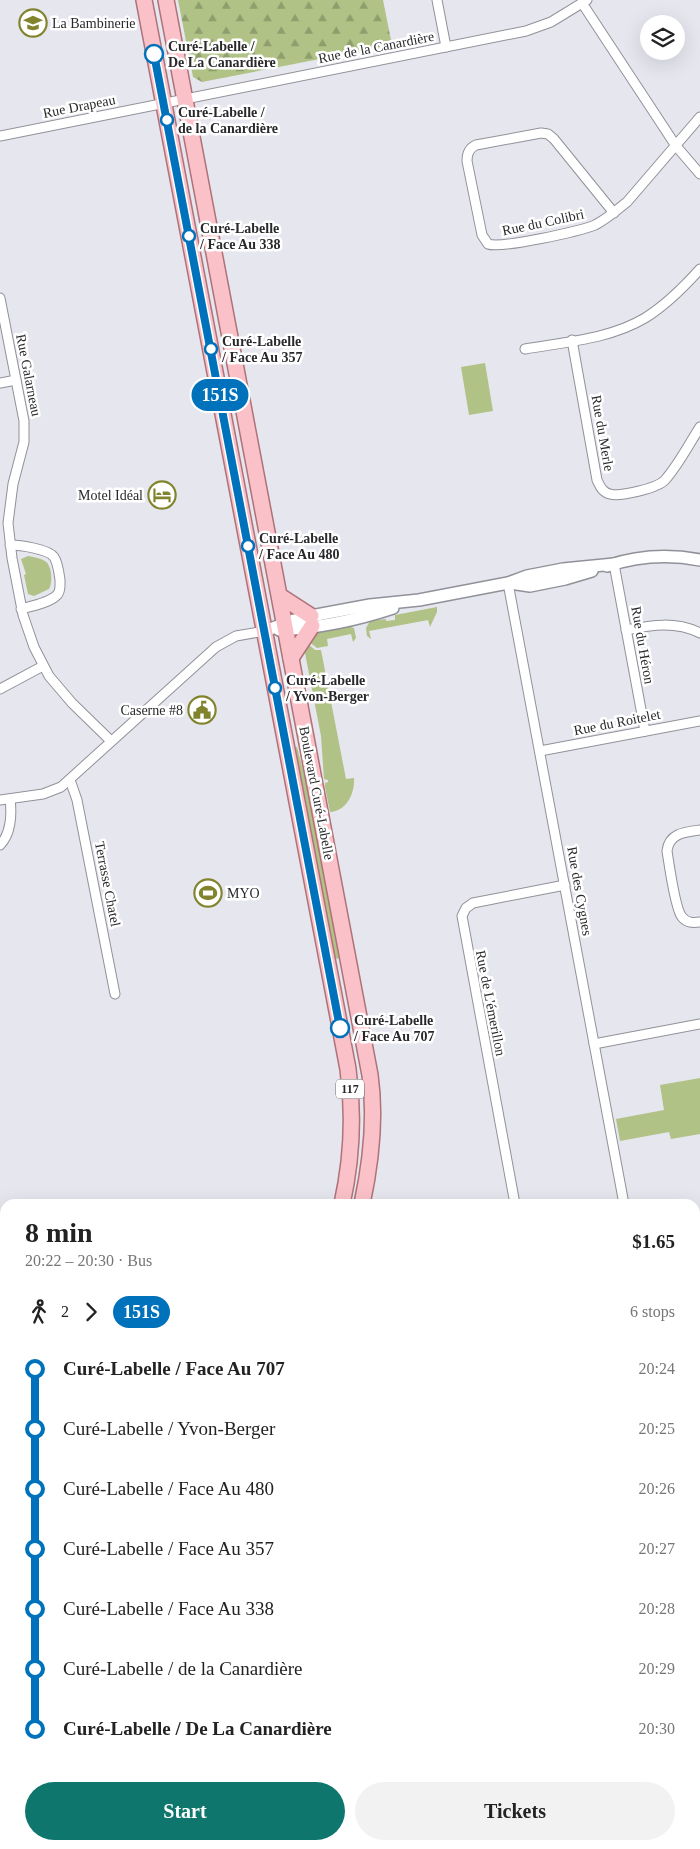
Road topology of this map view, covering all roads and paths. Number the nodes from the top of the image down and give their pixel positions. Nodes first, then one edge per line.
1 (144, 0) edge
2 (166, 0) edge
3 (436, 0) edge
4 (584, 2) edge
5 (446, 47) junction
6 (184, 98) junction
7 (164, 103) junction
8 (700, 117) edge
9 (0, 136) edge
10 (676, 146) junction
11 (700, 174) edge
12 (614, 213) junction
13 (700, 269) edge
14 (0, 299) edge
15 (572, 340) junction
16 (525, 349) dead end
17 (16, 380) junction
18 (0, 383) edge
19 (700, 427) edge
20 (10, 545) junction
21 (700, 560) edge
22 (614, 564) junction
23 (508, 583) junction
24 (280, 596) junction
25 (21, 609) junction
26 (311, 621) junction
27 (285, 626) junction
28 (626, 630) junction
29 (264, 631) junction
30 (700, 633) edge
31 (292, 658) junction
32 (43, 666) junction
33 (0, 689) edge
34 (700, 721) edge
35 (645, 731) junction
36 (111, 741) junction
37 (540, 751) junction
38 (70, 780) junction
39 (10, 799) junction
40 (0, 800) edge
41 (700, 830) edge
42 (0, 845) edge
43 (565, 885) junction
44 (700, 922) edge
45 (115, 994) dead end
46 (700, 1024) edge
47 (594, 1044) junction
48 (343, 1199) edge
49 (363, 1199) edge
50 (514, 1199) edge
51 (623, 1199) edge

1 - 7 main road, Boulevard Curé-Labelle / 117
2 - 6 main road, Boulevard Curé-Labelle / 117
3 - 5 street
4 - 5 street, Rue de la Canardière
4 - 10 street
5 - 6 street, Rue de la Canardière
6 - 7 street, Rue de la Canardière
6 - 24 main road, Boulevard Curé-Labelle / 117
7 - 9 street, Rue Drapeau
7 - 29 main road, Boulevard Curé-Labelle / 117
8 - 10 street, Rue du Colibri
10 - 11 street
10 - 12 street, Rue du Colibri
12 - 12 street, Rue du Colibri
13 - 15 street
14 - 17 street, Rue Galarneau
15 - 16 street
15 - 19 street, Rue du Merle
17 - 18 street
17 - 20 street, Rue Galarneau
20 - 25 street, Rue Galarneau
20 - 25 street
21 - 22 street
22 - 23 street
22 - 28 street, Rue du Héron
23 - 26 street
23 - 37 street, Rue des Cygnes
24 - 26 main road
24 - 27 main road, Boulevard Curé-Labelle / 117
25 - 32 street, Rue Galarneau
26 - 27 street
26 - 31 main road
27 - 29 street
27 - 31 main road, Boulevard Curé-Labelle / 117
28 - 30 street
28 - 35 street, Rue du Héron
29 - 36 street
29 - 48 main road, Boulevard Curé-Labelle / 117
31 - 49 main road, Boulevard Curé-Labelle / 117
32 - 33 street
32 - 36 street, Rue Galarneau
34 - 35 street, Rue du Roitelet
35 - 37 street, Rue du Roitelet
36 - 38 street
37 - 43 street, Rue des Cygnes
38 - 39 street
38 - 45 street, Terrasse Chatel
39 - 40 street
39 - 42 street
41 - 44 street
43 - 47 street, Rue des Cygnes
43 - 50 street, Rue de L'émerillon
46 - 47 street
47 - 51 street, Rue des Cygnes

